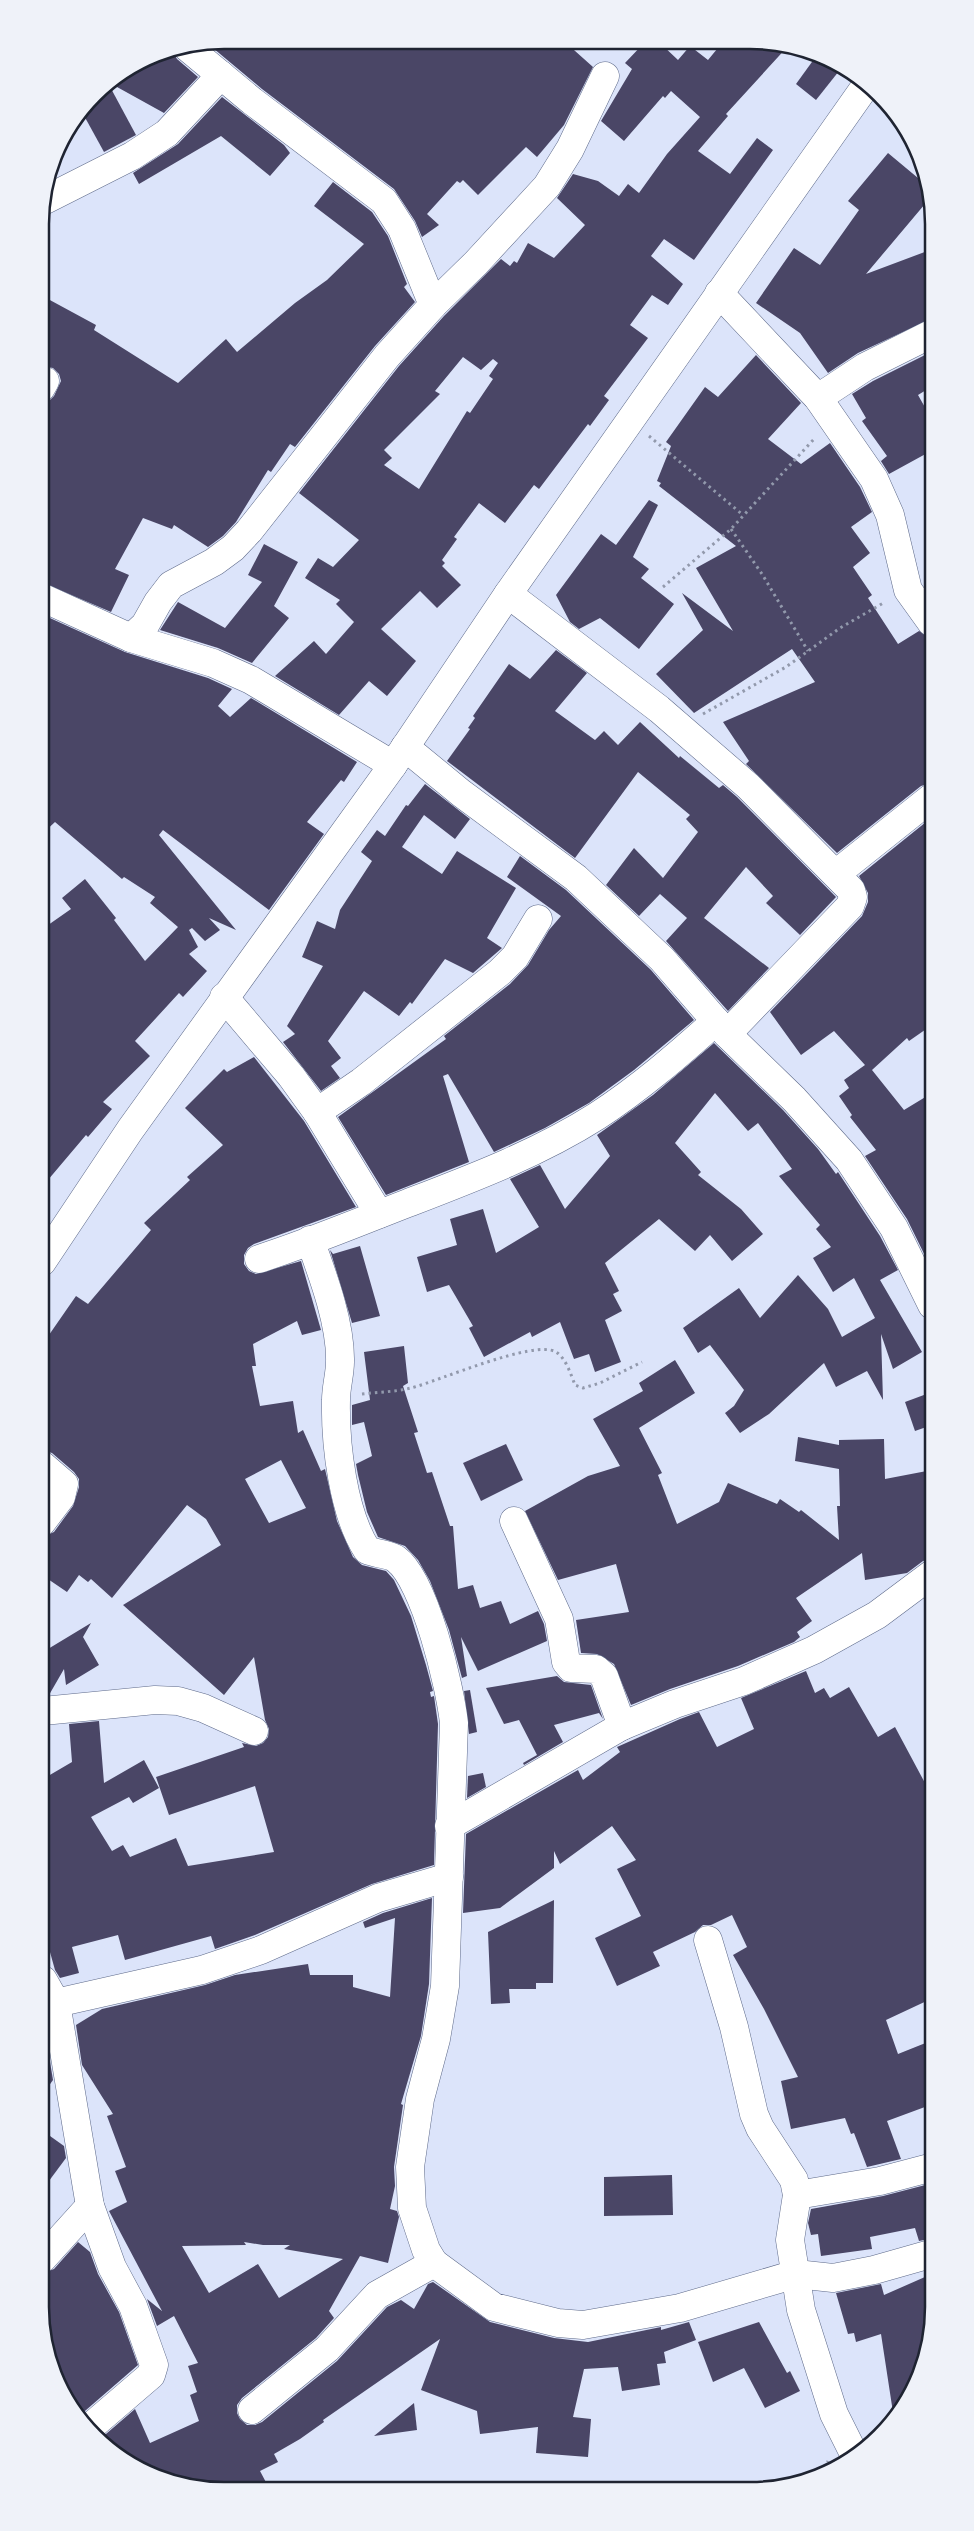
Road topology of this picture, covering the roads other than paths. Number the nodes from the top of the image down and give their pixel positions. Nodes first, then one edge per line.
1 (193, 51) edge
2 (221, 75) junction
3 (605, 76) dead end
4 (863, 90) edge
5 (51, 197) edge
6 (719, 293) junction
7 (433, 305) junction
8 (925, 337) edge
9 (826, 408) junction
10 (508, 594) junction
11 (49, 601) edge
12 (925, 614) edge
13 (131, 638) junction
14 (399, 756) junction
15 (925, 803) edge
16 (836, 873) junction
17 (538, 920) dead end
18 (224, 997) junction
19 (721, 1027) junction
20 (317, 1112) junction
21 (379, 1214) junction
22 (310, 1240) junction
23 (49, 1252) edge
24 (259, 1259) dead end
25 (925, 1291) edge
26 (49, 1471) edge
27 (49, 1513) edge
28 (514, 1521) dead end
29 (925, 1579) edge
30 (49, 1710) edge
31 (622, 1726) junction
32 (254, 1731) dead end
33 (449, 1826) junction
34 (449, 1877) junction
35 (708, 1940) dead end
36 (50, 1991) edge
37 (925, 2169) edge
38 (797, 2194) junction
39 (90, 2206) junction
40 (49, 2252) edge
41 (925, 2256) edge
42 (434, 2263) junction
43 (796, 2274) junction
44 (252, 2410) dead end
45 (93, 2424) edge
46 (852, 2450) edge

1 - 2 street
2 - 5 street
2 - 7 street
3 - 7 street
4 - 6 street
6 - 9 street
6 - 10 street
7 - 13 street
8 - 9 street
9 - 12 street
10 - 14 street
10 - 16 street
11 - 13 street
13 - 14 street
14 - 18 street
14 - 19 street
15 - 16 street
16 - 19 street
17 - 20 street
18 - 20 street
18 - 23 street
19 - 21 street
19 - 25 street
20 - 21 street
21 - 22 street
22 - 24 street
22 - 33 street
26 - 27 street
28 - 31 street
29 - 31 street
30 - 32 street
31 - 33 street
33 - 34 street
34 - 36 street
34 - 42 street
35 - 38 street
36 - 39 street
37 - 38 street
38 - 43 street
39 - 40 street
39 - 45 street
41 - 43 street
42 - 43 street
42 - 44 street
43 - 46 street

